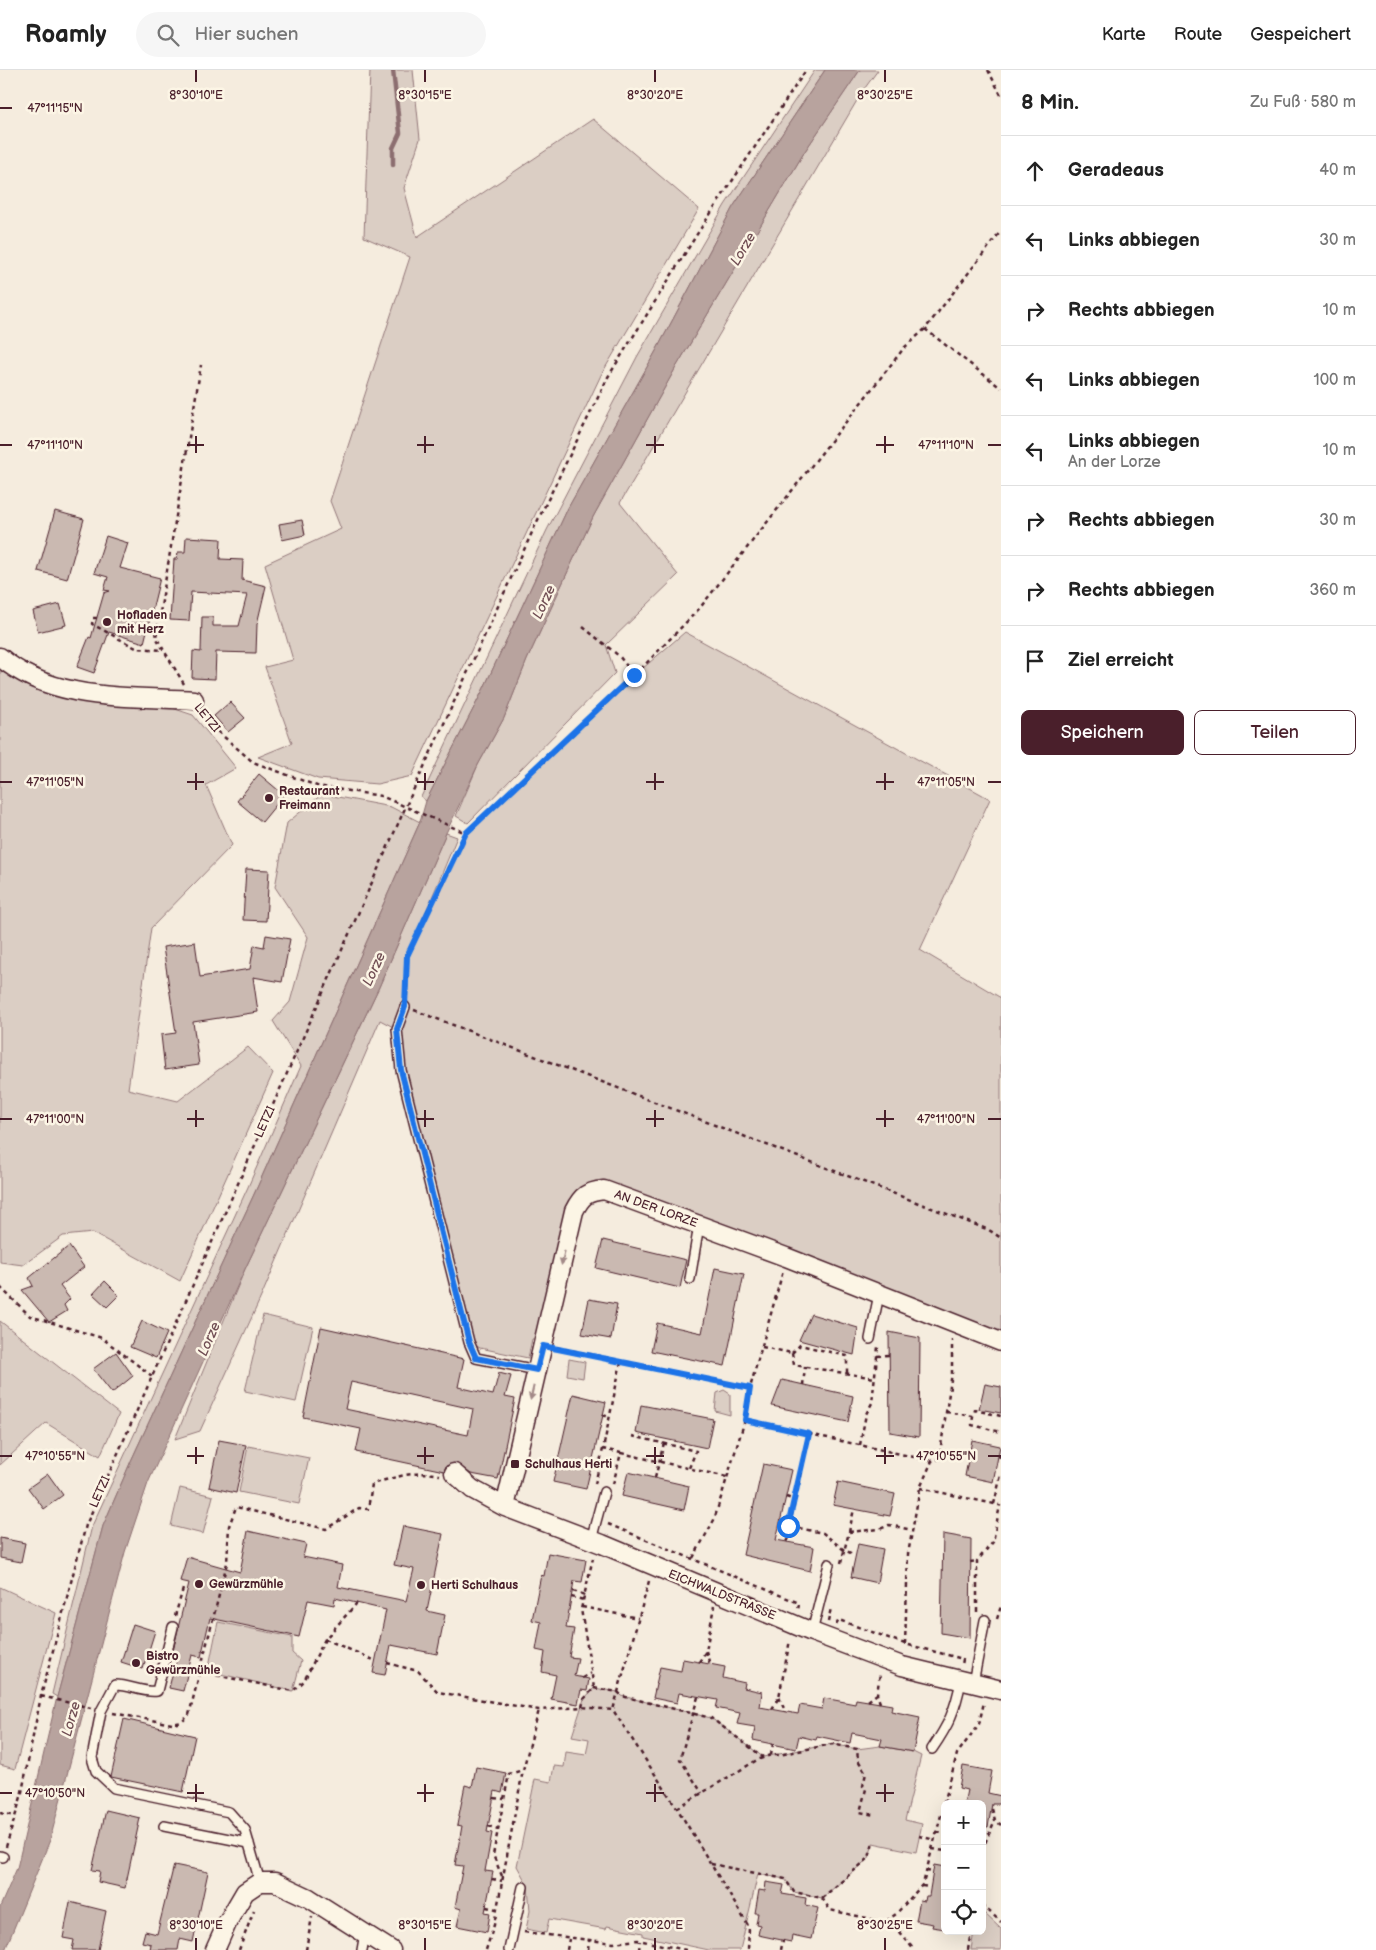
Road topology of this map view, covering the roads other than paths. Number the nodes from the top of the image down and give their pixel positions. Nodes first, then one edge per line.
1 (0, 657) edge
2 (194, 700) road end
3 (405, 1007) road end
4 (699, 1225) junction
5 (690, 1279) dead end
6 (879, 1294) junction
7 (870, 1339) dead end
8 (1001, 1342) edge
9 (537, 1370) junction
10 (455, 1476) road end
11 (608, 1491) road end
12 (505, 1507) junction
13 (596, 1544) junction
14 (829, 1564) dead end
15 (981, 1618) road end
16 (173, 1627) road end
17 (818, 1627) junction
18 (965, 1678) junction
19 (994, 1693) edge
20 (932, 1749) dead end
21 (164, 1826) dead end
22 (249, 1843) junction
23 (267, 1882) junction
24 (523, 1887) dead end
25 (364, 1942) edge
26 (215, 1950) edge
27 (391, 1950) edge
28 (509, 1950) edge

1 - 2 street, LETZI
3 - 9 lane
4 - 5 lane
4 - 6 street, AN DER LORZE
4 -> 9 street, AN DER LORZE
6 - 7 lane
6 - 8 street, AN DER LORZE
9 -> 12 street, AN DER LORZE
10 - 12 street, EICHWALDSTRASSE
11 - 13 lane
12 - 13 street, EICHWALDSTRASSE
13 - 17 street, EICHWALDSTRASSE
14 - 17 lane
15 - 18 lane
16 - 22 lane
17 - 18 street, EICHWALDSTRASSE
18 - 19 street, EICHWALDSTRASSE
18 - 20 lane
21 - 22 lane
22 - 23 lane
23 - 25 street
23 - 26 street
24 - 28 lane
25 - 27 street

